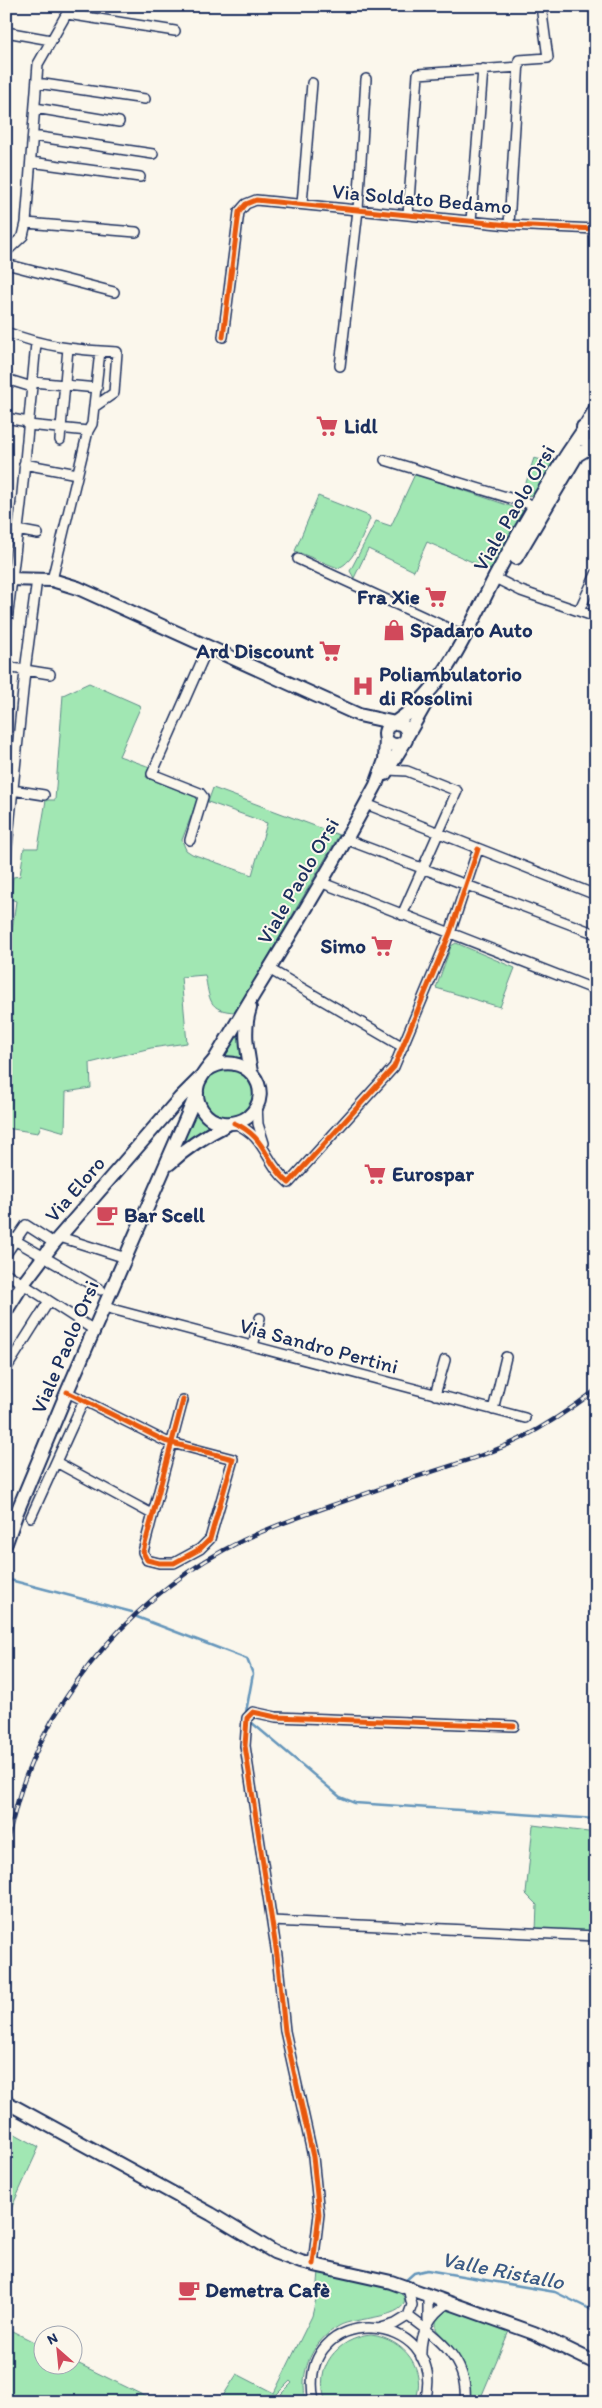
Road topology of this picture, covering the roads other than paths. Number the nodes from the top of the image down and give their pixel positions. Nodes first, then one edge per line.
1 (542, 6) edge
2 (69, 10) edge
3 (175, 31) dead end
4 (6, 32) edge
5 (51, 40) junction
6 (519, 67) junction
7 (483, 69) junction
8 (366, 79) dead end
9 (312, 82) dead end
10 (37, 84) junction
11 (145, 100) dead end
12 (35, 108) junction
13 (119, 122) dead end
14 (33, 136) junction
15 (154, 154) dead end
16 (31, 162) junction
17 (140, 177) dead end
18 (302, 204) junction
19 (358, 210) junction
20 (408, 215) junction
21 (471, 221) junction
22 (26, 223) junction
23 (509, 225) junction
24 (596, 229) edge
25 (136, 232) dead end
26 (6, 252) edge
27 (6, 264) edge
28 (114, 292) dead end
29 (6, 332) edge
30 (223, 337) dead end
31 (36, 343) junction
32 (68, 348) junction
33 (100, 351) junction
34 (340, 366) dead end
35 (6, 379) edge
36 (32, 384) junction
37 (65, 386) junction
38 (97, 388) junction
39 (94, 407) junction
40 (596, 408) edge
41 (6, 418) edge
42 (28, 423) junction
43 (588, 426) edge
44 (61, 429) junction
45 (88, 431) junction
46 (60, 440) dead end
47 (594, 446) edge
48 (385, 460) dead end
49 (24, 464) junction
50 (571, 465) junction
51 (77, 474) junction
52 (536, 506) junction
53 (17, 530) junction
54 (38, 534) dead end
55 (522, 549) junction
56 (298, 559) dead end
57 (596, 574) edge
58 (8, 578) edge
59 (37, 579) junction
60 (52, 580) junction
61 (498, 580) junction
62 (579, 611) junction
63 (596, 617) edge
64 (6, 628) edge
65 (464, 636) junction
66 (208, 647) junction
67 (6, 668) edge
68 (25, 671) junction
69 (50, 674) dead end
70 (434, 688) junction
71 (359, 715) junction
72 (395, 730) junction
73 (396, 756) junction
74 (11, 760) edge
75 (388, 770) junction
76 (407, 771) junction
77 (376, 785) junction
78 (10, 790) edge
79 (44, 794) dead end
80 (366, 804) junction
81 (8, 820) edge
82 (438, 832) junction
83 (345, 839) junction
84 (190, 840) dead end
85 (7, 846) edge
86 (478, 849) junction
87 (6, 857) edge
88 (422, 868) junction
89 (320, 882) junction
90 (465, 885) junction
91 (596, 895) edge
92 (402, 915) junction
93 (450, 933) junction
94 (596, 934) edge
95 (269, 969) junction
96 (596, 990) edge
97 (253, 996) junction
98 (402, 1047) junction
99 (250, 1072) junction
100 (204, 1073) junction
101 (180, 1098) junction
102 (196, 1100) junction
103 (257, 1103) junction
104 (231, 1124) junction
105 (267, 1153) junction
106 (164, 1169) junction
107 (10, 1237) edge
108 (57, 1240) junction
109 (6, 1254) edge
110 (43, 1257) junction
111 (126, 1258) junction
112 (6, 1273) edge
113 (23, 1284) junction
114 (103, 1298) junction
115 (49, 1301) junction
116 (6, 1311) edge
117 (260, 1318) dead end
118 (94, 1330) junction
119 (252, 1346) junction
120 (506, 1357) dead end
121 (445, 1360) dead end
122 (6, 1369) edge
123 (67, 1392) junction
124 (435, 1395) junction
125 (84, 1400) junction
126 (183, 1400) dead end
127 (492, 1410) junction
128 (525, 1418) dead end
129 (172, 1442) junction
130 (56, 1462) junction
131 (152, 1514) junction
132 (31, 1517) dead end
133 (6, 1543) edge
134 (514, 1726) dead end
135 (272, 1922) junction
136 (596, 1936) edge
137 (6, 2102) edge
138 (313, 2264) junction
139 (408, 2288) junction
140 (428, 2296) junction
141 (448, 2303) junction
142 (410, 2313) junction
143 (427, 2325) junction
144 (381, 2328) junction
145 (421, 2358) junction
146 (596, 2364) edge
147 (314, 2402) edge
148 (425, 2402) edge
149 (465, 2402) edge

1 - 6 street
2 - 3 street
2 - 5 street
4 - 5 street
5 - 10 street
6 - 7 street
6 - 23 street
7 - 20 street
7 - 21 street
8 - 19 street
9 - 18 street
10 - 11 street
10 - 12 street
12 - 13 street
12 - 14 street
14 - 15 street
14 - 16 street
16 - 17 street
16 - 22 street
18 - 19 street, Via Soldato Bedamo
18 - 30 street, Via Soldato Bedamo
19 - 20 street, Via Soldato Bedamo
19 - 34 street
20 - 21 street, Via Soldato Bedamo
21 - 23 street, Via Soldato Bedamo
22 - 25 street
22 - 26 street
23 - 24 street, Via Soldato Bedamo
27 - 28 street
29 - 31 street
31 - 32 street
31 - 36 street
32 - 33 street
32 - 37 street
33 - 38 street
33 - 39 street
35 - 36 street
36 - 37 street
36 - 42 street
37 - 38 street
37 - 44 street
38 - 39 street
39 - 45 street
40 - 43 main road, Viale Paolo Orsi
41 - 42 street
42 - 44 street
42 - 49 street
43 - 47 main road
43 - 52 main road, Viale Paolo Orsi
44 - 45 street
44 - 46 street
45 - 51 street
47 - 50 main road, Viale Paolo Orsi
48 - 52 street
49 - 51 street
49 - 53 street
50 - 52 street
50 - 55 main road, Viale Paolo Orsi
51 - 60 street
52 - 55 street
52 - 61 main road, Viale Paolo Orsi
53 - 54 street
53 - 58 street
55 - 61 main road, Viale Paolo Orsi
56 - 65 street
57 - 62 street
58 - 59 main road
58 - 64 street
59 - 60 main road
59 - 68 street
60 - 66 main road
61 - 62 street
61 - 65 main road, Viale Paolo Orsi
62 - 63 street
65 - 70 main road, Viale Paolo Orsi
66 - 71 main road
66 - 84 street
67 - 68 street
68 - 69 street
68 - 74 street
70 - 72 main road
70 - 72 main road
71 - 72 main road
71 - 72 main road
72 - 73 main road
72 - 77 main road
73 - 75 main road
73 - 76 street
74 - 78 street
75 - 76 street
75 - 77 main road
76 - 82 street
77 - 80 main road, Viale Paolo Orsi
78 - 79 street
78 - 81 street
80 - 82 street
80 - 83 main road, Viale Paolo Orsi
81 - 85 street
82 - 86 street
82 - 88 street
83 - 88 street
83 - 89 main road, Viale Paolo Orsi
85 - 87 street
86 - 90 street
86 - 91 street
88 - 90 street
88 - 92 street
89 - 92 street
89 - 95 main road, Viale Paolo Orsi
90 - 93 street
90 - 94 street
92 - 93 street
93 - 96 street
93 - 98 street
95 - 97 main road, Viale Paolo Orsi
95 - 98 street
97 - 99 main road
97 - 100 main road, Viale Paolo Orsi
98 - 105 street
99 - 100 main road
99 - 103 main road
100 - 101 main road, Via Eloro
100 - 102 main road
101 - 102 main road
101 - 108 main road, Via Eloro
102 - 104 main road
102 - 106 main road, Viale Paolo Orsi
103 - 104 main road
103 - 105 street
104 - 105 street
104 - 106 main road
106 - 111 main road, Viale Paolo Orsi
107 - 108 street
107 - 109 street
107 - 110 street, Via Sandro Pertini
108 - 110 main road, Via Eloro
108 - 111 street
110 - 113 main road, Via Eloro
110 - 114 street, Via Sandro Pertini
111 - 114 main road, Viale Paolo Orsi
112 - 113 street
113 - 115 street
113 - 116 main road, Via Eloro
114 - 118 main road, Viale Paolo Orsi
114 - 119 street, Via Sandro Pertini
115 - 118 street
115 - 122 street
117 - 119 street
118 - 123 main road, Viale Paolo Orsi
119 - 124 street, Via Sandro Pertini
120 - 127 street
121 - 124 street
123 - 125 street
123 - 133 main road, Viale Paolo Orsi
124 - 127 street, Via Sandro Pertini
125 - 129 street
125 - 130 street
126 - 129 street
127 - 128 street, Via Sandro Pertini
129 - 131 street
129 - 131 street
130 - 131 street
130 - 132 street
134 - 135 street
135 - 136 street
135 - 138 street
137 - 138 main road
138 - 139 main road
139 - 140 main road
139 - 142 street
140 - 141 main road
140 - 142 street
140 - 143 street
141 - 143 street
141 - 146 main road
142 - 143 street
142 - 144 street
143 - 145 street
143 - 149 street
144 - 145 street
144 - 147 street
145 - 148 street

